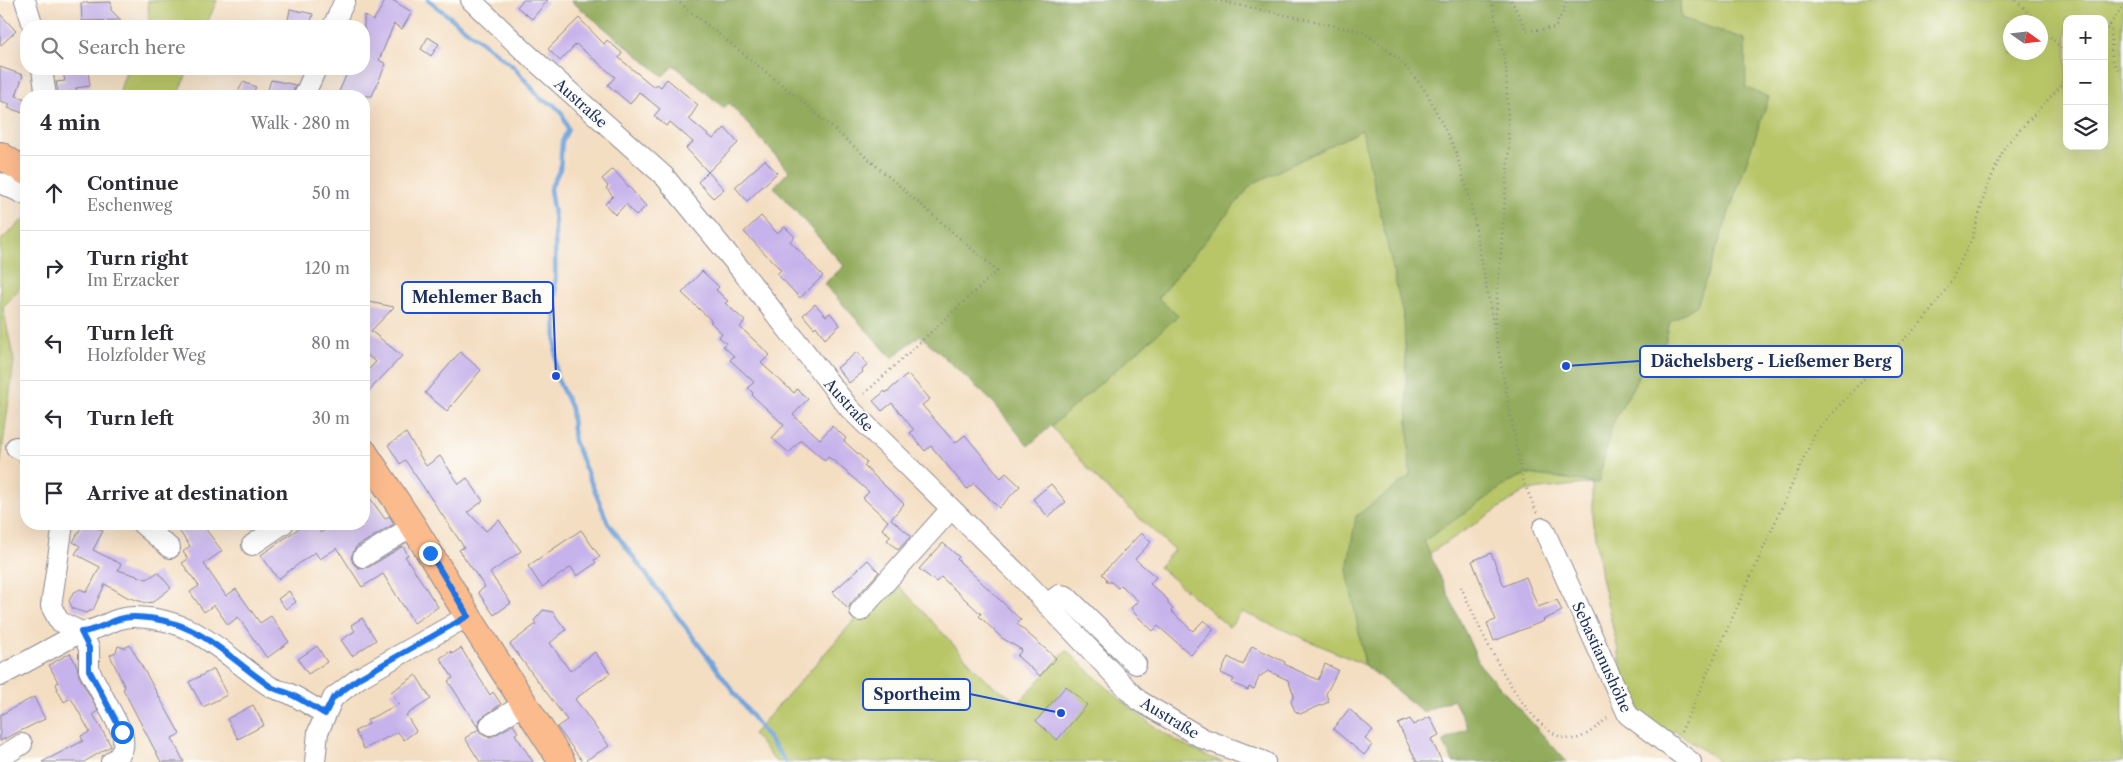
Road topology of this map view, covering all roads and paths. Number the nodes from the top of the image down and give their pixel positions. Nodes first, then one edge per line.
1 (25, 0) edge
2 (345, 0) edge
3 (472, 0) edge
4 (676, 0) edge
5 (1216, 0) edge
6 (1491, 0) edge
7 (1511, 0) edge
8 (1568, 0) edge
9 (2016, 0) edge
10 (2123, 6) edge
11 (2030, 15) edge
12 (31, 20) edge
13 (336, 20) edge
14 (2110, 25) junction
15 (2108, 28) edge
16 (2048, 34) edge
17 (2063, 50) edge
18 (2118, 69) dead end
19 (43, 75) edge
20 (313, 75) edge
21 (2063, 83) edge
22 (45, 90) edge
23 (307, 90) edge
24 (0, 155) edge
25 (20, 168) edge
26 (0, 183) edge
27 (20, 192) edge
28 (1494, 329) junction
29 (849, 408) junction
30 (370, 466) edge
31 (952, 508) junction
32 (413, 526) junction
33 (1543, 528) joint
34 (61, 530) edge
35 (149, 530) edge
36 (275, 530) edge
37 (252, 546) dead end
38 (170, 548) dead end
39 (363, 557) dead end
40 (1462, 587) dead end
41 (1047, 604) junction
42 (860, 611) dead end
43 (468, 616) junction
44 (81, 632) junction
45 (1136, 664) dead end
46 (0, 676) edge
47 (524, 704) junction
48 (1623, 706) junction
49 (325, 714) junction
50 (490, 725) dead end
51 (22, 744) dead end
52 (1674, 750) junction
53 (0, 758) edge
54 (111, 762) edge
55 (315, 762) edge
56 (562, 762) edge
57 (1265, 762) edge
58 (1691, 762) edge

1 - 12 street
2 - 13 street
3 - 29 street, Austraße
4 - 29 path
5 - 28 path
6 - 28 path
7 - 8 path
9 - 11 path
10 - 14 path
14 - 15 path
14 - 18 path
16 - 17 path
19 - 22 street
20 - 23 street
21 - 52 path
24 - 25 main road
26 - 27 street
28 - 33 path
29 - 31 street, Austraße
30 - 32 main road
31 - 41 street, Austraße
31 - 42 street
32 - 39 street
32 - 43 main road
33 - 48 street, Sebastianushöhe
34 - 44 street
35 - 38 street
36 - 37 street
40 - 48 path
41 - 45 street
41 - 57 street, Austraße
43 - 47 main road
43 - 49 street
44 - 46 street
44 - 49 street
44 - 54 street
47 - 50 street
47 - 56 main road
48 - 52 street, Sebastianushöhe
49 - 55 street
51 - 53 street
52 - 58 street, Sebastianushöhe

